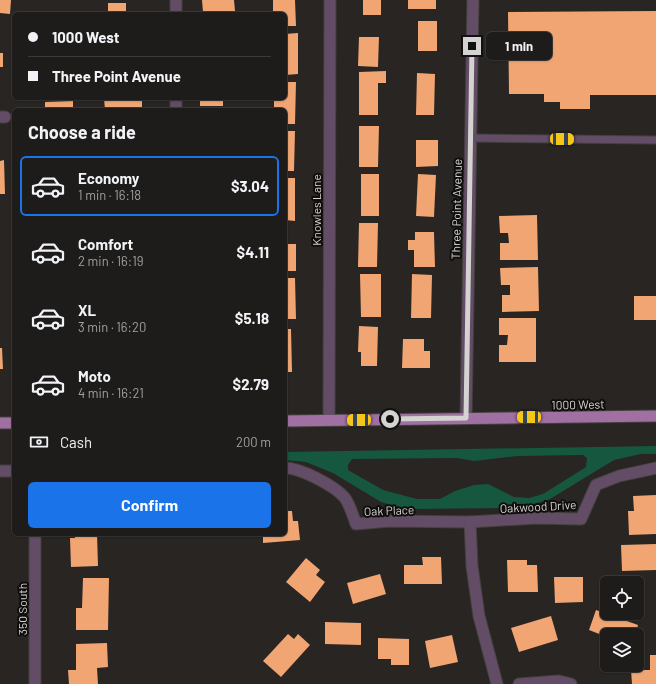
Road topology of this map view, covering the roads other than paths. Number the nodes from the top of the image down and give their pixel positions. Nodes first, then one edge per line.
1 (176, 0) edge
2 (330, 0) edge
3 (473, 0) edge
4 (176, 12) edge
5 (471, 138) junction
6 (656, 140) edge
7 (656, 416) edge
8 (466, 418) junction
9 (329, 420) junction
10 (287, 421) edge
11 (0, 423) edge
12 (12, 423) edge
13 (287, 468) edge
14 (656, 468) edge
15 (0, 471) edge
16 (12, 471) edge
17 (470, 522) junction
18 (35, 536) edge
19 (34, 684) edge
20 (497, 684) edge
21 (519, 684) edge
22 (571, 684) edge

1 - 4 street
2 - 9 street, Knowles Lane
3 - 5 street, Three Point Avenue
5 - 6 lane
5 - 8 street, Three Point Avenue
7 - 8 main road, 1000 West
8 - 9 main road, 1000 West
9 - 10 main road, 1000 West
11 - 12 main road
13 - 17 street, Oak Place
14 - 17 street, Oakwood Drive
15 - 16 street
17 - 20 street
18 - 19 street, 350 South
21 - 22 street

